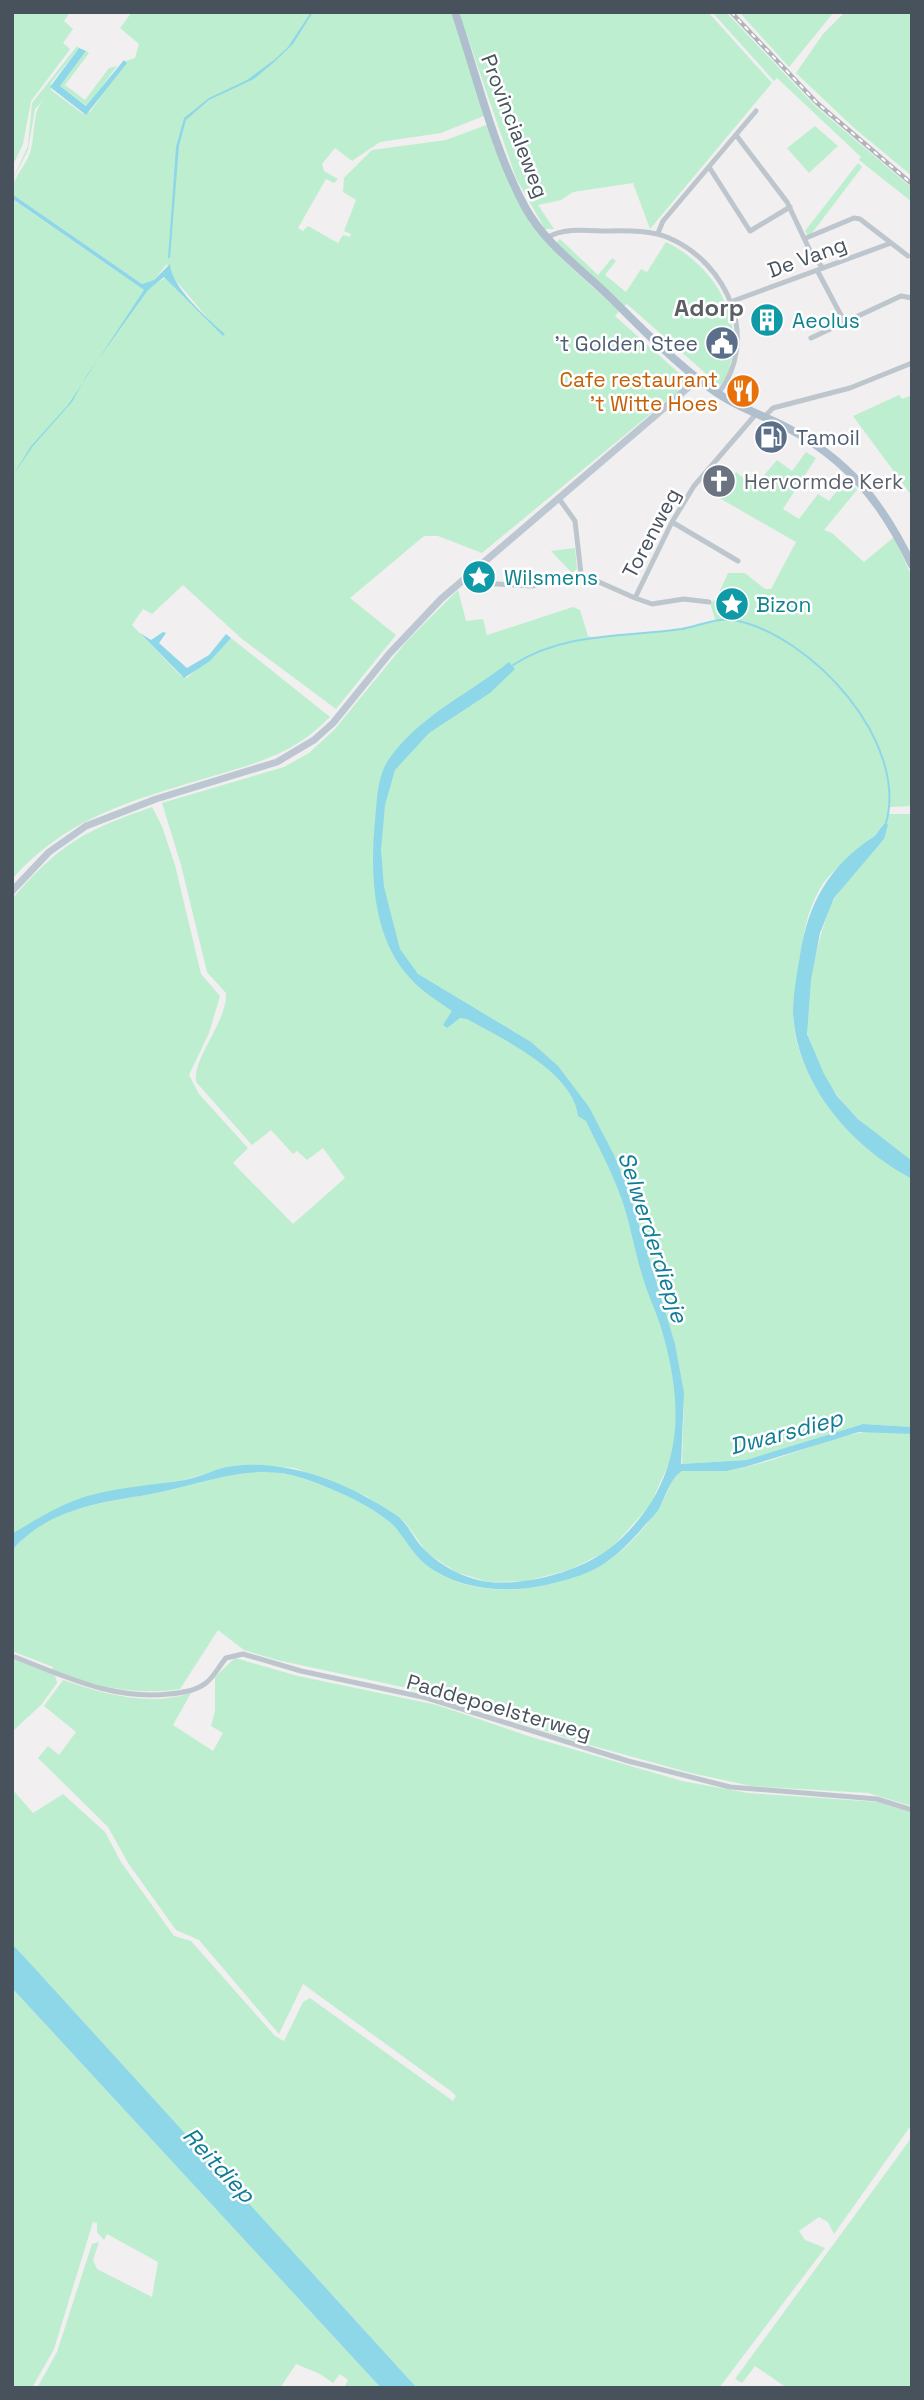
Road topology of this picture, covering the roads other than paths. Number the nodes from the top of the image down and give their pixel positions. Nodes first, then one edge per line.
1 (455, 12) edge
2 (756, 111) dead end
3 (736, 135) junction
4 (709, 167) junction
5 (790, 207) junction
6 (657, 233) junction
7 (547, 238) junction
8 (806, 238) junction
9 (891, 243) junction
10 (908, 256) dead end
11 (820, 269) junction
12 (912, 298) edge
13 (733, 301) junction
14 (845, 323) junction
15 (811, 338) dead end
16 (912, 363) edge
17 (698, 379) junction
18 (718, 394) junction
19 (760, 416) junction
20 (560, 499) junction
21 (672, 522) junction
22 (738, 561) dead end
23 (912, 565) edge
24 (581, 574) junction
25 (470, 577) junction
26 (635, 598) junction
27 (709, 602) dead end
28 (12, 891) edge
29 (12, 1656) edge
30 (912, 1810) edge

1 - 7 main road, Provincialeweg
2 - 3 street
3 - 4 street
3 - 5 street
4 - 5 street
4 - 6 street
5 - 8 street
6 - 7 street
6 - 13 street
7 - 17 main road, Provincialeweg
8 - 9 street, De Vang
8 - 11 street
9 - 10 street, De Vang
9 - 11 street, De Vang
11 - 13 street, De Vang
11 - 14 street
12 - 14 street
13 - 18 street
14 - 15 street
16 - 19 street
17 - 18 main road, Provincialeweg
17 - 20 street
18 - 19 main road, Provincialeweg
19 - 21 street, Torenweg
19 - 23 main road, Provincialeweg
20 - 24 street
20 - 25 street
21 - 22 street
21 - 26 street, Torenweg
24 - 25 street
24 - 26 street, Torenweg
25 - 28 street
26 - 27 street
29 - 30 street, Paddepoelsterweg

